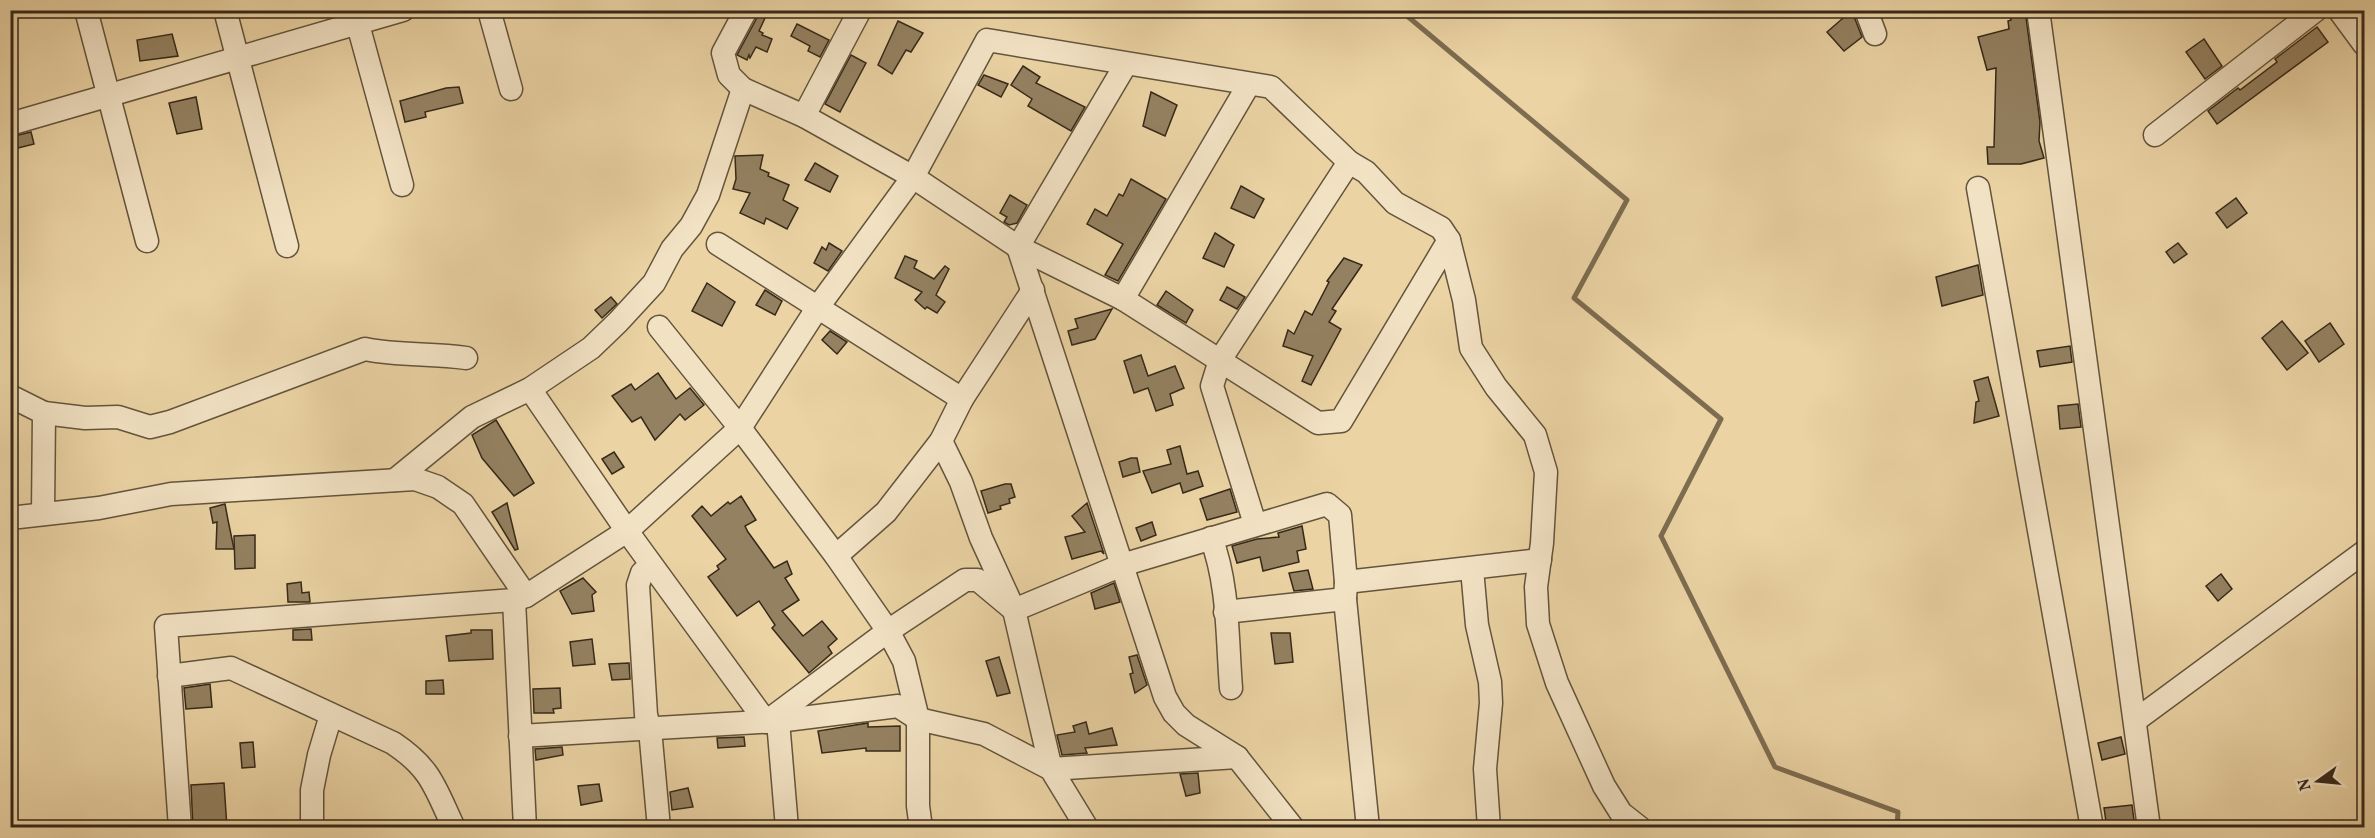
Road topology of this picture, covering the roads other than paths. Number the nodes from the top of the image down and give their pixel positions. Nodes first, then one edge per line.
1 (86, 10) edge
2 (225, 10) edge
3 (403, 10) edge
4 (489, 10) edge
5 (746, 10) edge
6 (860, 10) edge
7 (1866, 10) edge
8 (2038, 10) edge
9 (2316, 10) edge
10 (2339, 10) edge
11 (356, 17) edge
12 (1875, 34) dead end
13 (2364, 44) edge
14 (237, 58) junction
15 (1126, 64) junction
16 (1249, 84) junction
17 (511, 89) dead end
18 (743, 89) junction
19 (108, 96) junction
20 (804, 116) junction
21 (10, 124) edge
22 (2155, 135) dead end
23 (1349, 162) junction
24 (913, 177) junction
25 (402, 185) dead end
26 (1978, 188) dead end
27 (1449, 240) junction
28 (147, 241) dead end
29 (718, 244) dead end
30 (286, 246) dead end
31 (1018, 247) junction
32 (1033, 290) junction
33 (1123, 299) junction
34 (818, 307) junction
35 (660, 327) dead end
36 (466, 358) dead end
37 (1220, 360) junction
38 (530, 389) junction
39 (10, 396) edge
40 (962, 399) junction
41 (44, 413) junction
42 (740, 428) junction
43 (941, 441) junction
44 (395, 480) junction
45 (43, 514) junction
46 (10, 518) edge
47 (1255, 524) junction
48 (627, 531) junction
49 (1211, 538) junction
50 (2364, 552) edge
51 (836, 556) junction
52 (1540, 560) junction
53 (651, 565) junction
54 (1122, 565) junction
55 (1472, 568) junction
56 (1346, 591) junction
57 (520, 598) junction
58 (1014, 610) junction
59 (1226, 612) junction
60 (888, 631) junction
61 (170, 676) junction
62 (1231, 688) dead end
63 (331, 715) junction
64 (782, 716) junction
65 (918, 719) junction
66 (2136, 720) junction
67 (650, 729) junction
68 (520, 736) junction
69 (1237, 757) junction
70 (1051, 768) junction
71 (1616, 820) edge
72 (180, 828) edge
73 (312, 828) edge
74 (454, 828) edge
75 (525, 828) edge
76 (659, 828) edge
77 (787, 828) edge
78 (921, 828) edge
79 (1087, 828) edge
80 (1293, 828) edge
81 (1368, 828) edge
82 (1489, 828) edge
83 (1640, 828) edge
84 (2092, 828) edge
85 (2149, 828) edge

1 - 19 street
2 - 14 street
3 - 11 street
4 - 17 street
5 - 18 street
6 - 20 street
7 - 12 street
8 - 66 street
9 - 22 street
10 - 13 street
11 - 14 street
11 - 25 street
14 - 19 street
14 - 30 street
15 - 16 street
15 - 24 street
15 - 31 street
16 - 23 street
16 - 33 street
18 - 20 street
18 - 38 street
19 - 21 street
19 - 28 street
20 - 24 street
23 - 27 street
23 - 37 street
24 - 31 street
24 - 34 street
26 - 84 street
27 - 37 street
27 - 52 street
29 - 34 street
31 - 32 street
31 - 33 street
32 - 40 street
32 - 54 street
33 - 37 street
34 - 40 street
34 - 42 street
35 - 42 street
36 - 41 street
37 - 47 street
38 - 44 street
38 - 48 street
39 - 41 street
40 - 43 street
41 - 45 street
42 - 48 street
42 - 51 street
43 - 51 street
43 - 58 street
44 - 45 street
44 - 57 street
45 - 46 street
47 - 49 street
47 - 56 street
48 - 53 street
48 - 57 street
49 - 54 street
49 - 59 street
50 - 66 street
51 - 60 street
52 - 55 street
52 - 71 street
53 - 64 street
53 - 67 street
54 - 58 street
54 - 69 street
55 - 56 street
55 - 82 street
56 - 59 street
56 - 81 street
57 - 61 street
57 - 68 street
58 - 60 street
58 - 70 street
59 - 62 street
60 - 64 street
60 - 65 street
61 - 63 street
61 - 72 street
63 - 73 street
63 - 74 street
64 - 65 street
64 - 67 street
64 - 77 street
65 - 70 street
65 - 78 street
66 - 85 street
67 - 68 street
67 - 76 street
68 - 75 street
69 - 70 street
69 - 80 street
70 - 79 street
71 - 83 street

